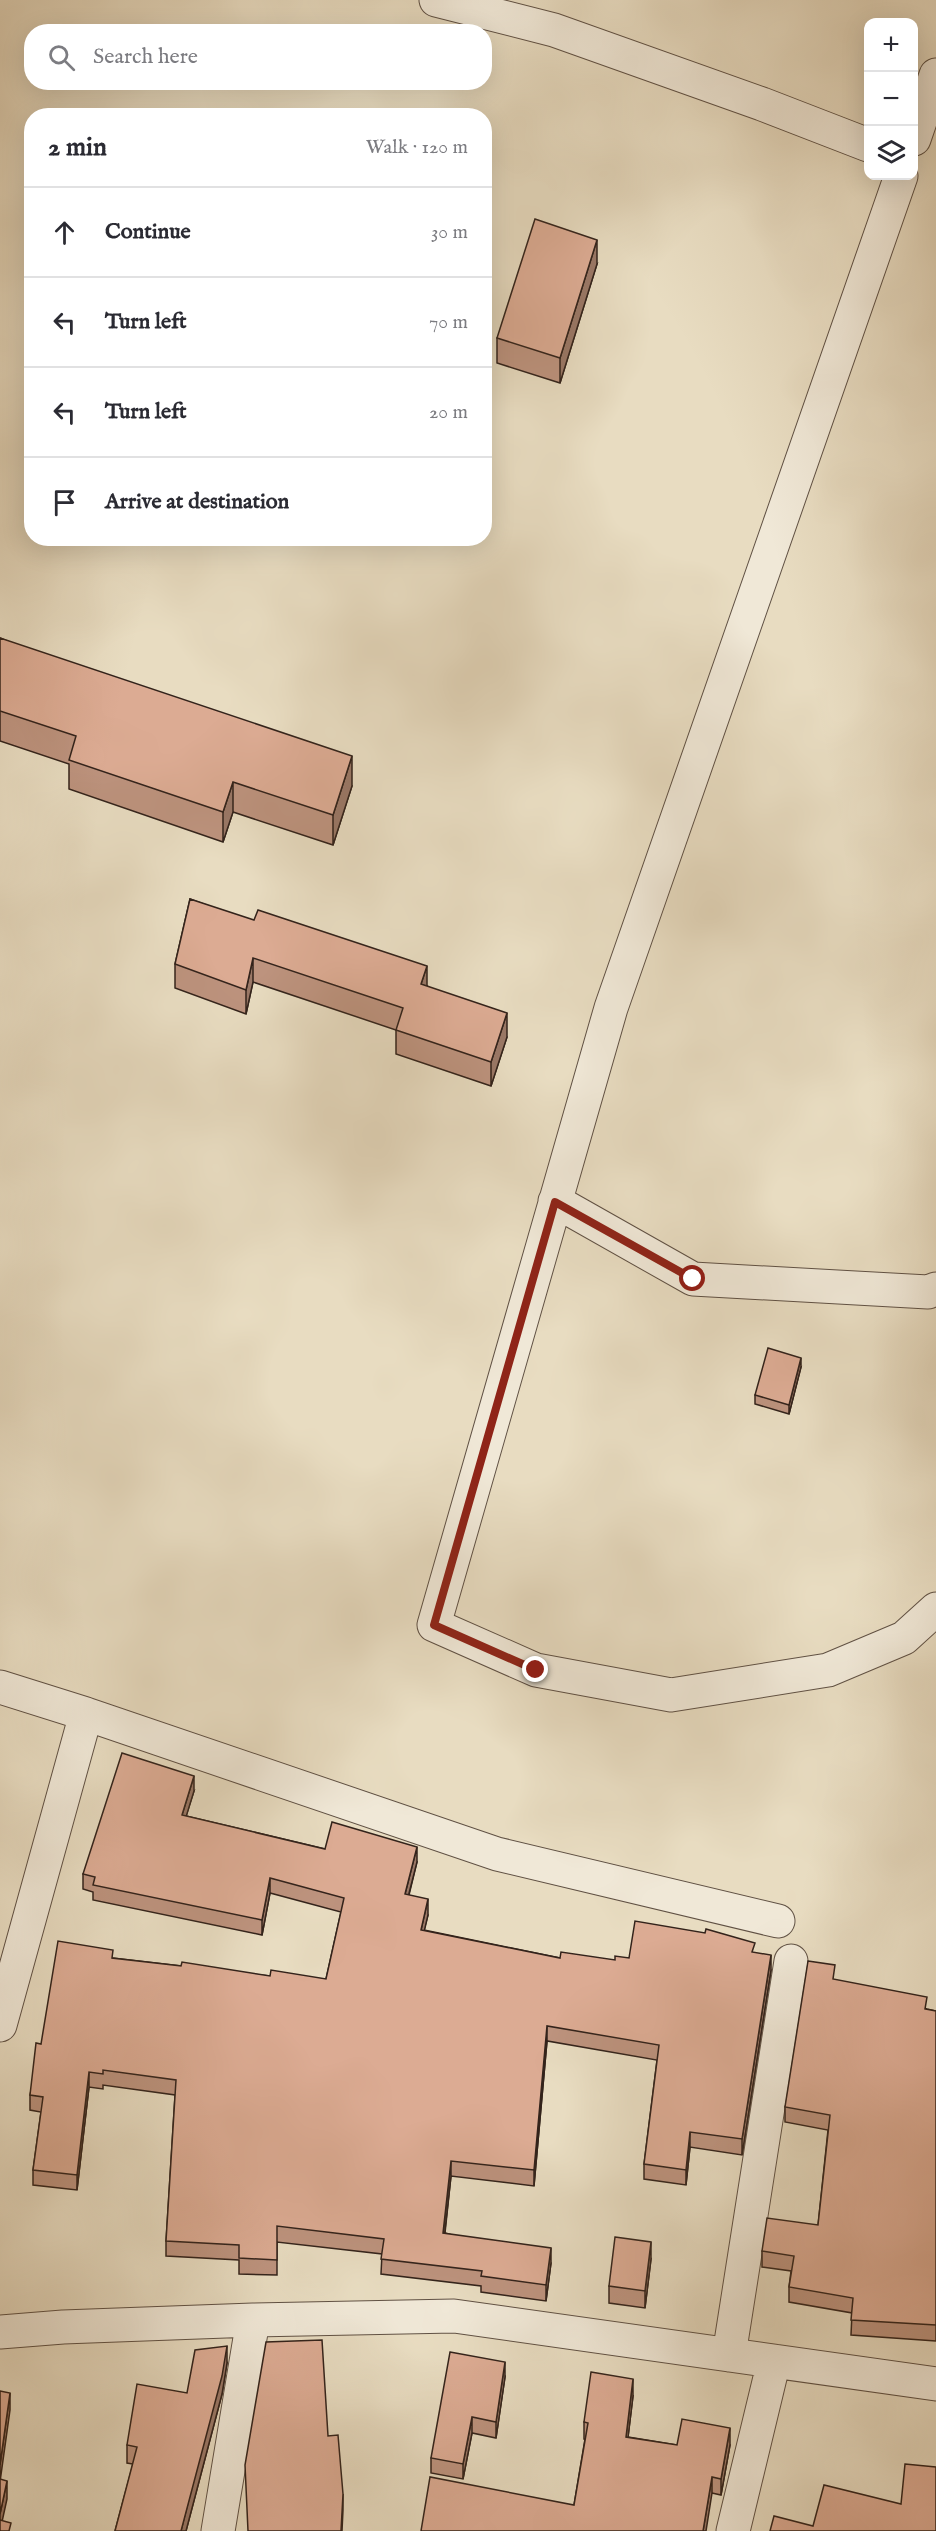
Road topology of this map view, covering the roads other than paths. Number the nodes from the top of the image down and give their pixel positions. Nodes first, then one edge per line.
1 (436, 0) edge
2 (936, 75) edge
3 (918, 127) edge
4 (864, 143) edge
5 (900, 180) edge
6 (555, 1202) junction
7 (936, 1289) edge
8 (936, 1609) edge
9 (0, 1687) edge
10 (86, 1714) junction
11 (778, 1921) dead end
12 (791, 1961) dead end
13 (0, 2025) edge
14 (253, 2320) junction
15 (0, 2332) edge
16 (729, 2355) junction
17 (774, 2361) junction
18 (936, 2384) edge
19 (218, 2531) edge
20 (733, 2531) edge

1 - 4 street
2 - 3 street
5 - 6 street
6 - 7 street
6 - 8 street
9 - 10 street
10 - 11 street
10 - 13 street
12 - 16 street
14 - 15 street
14 - 16 street
14 - 19 street
16 - 17 street
17 - 18 street
17 - 20 street

